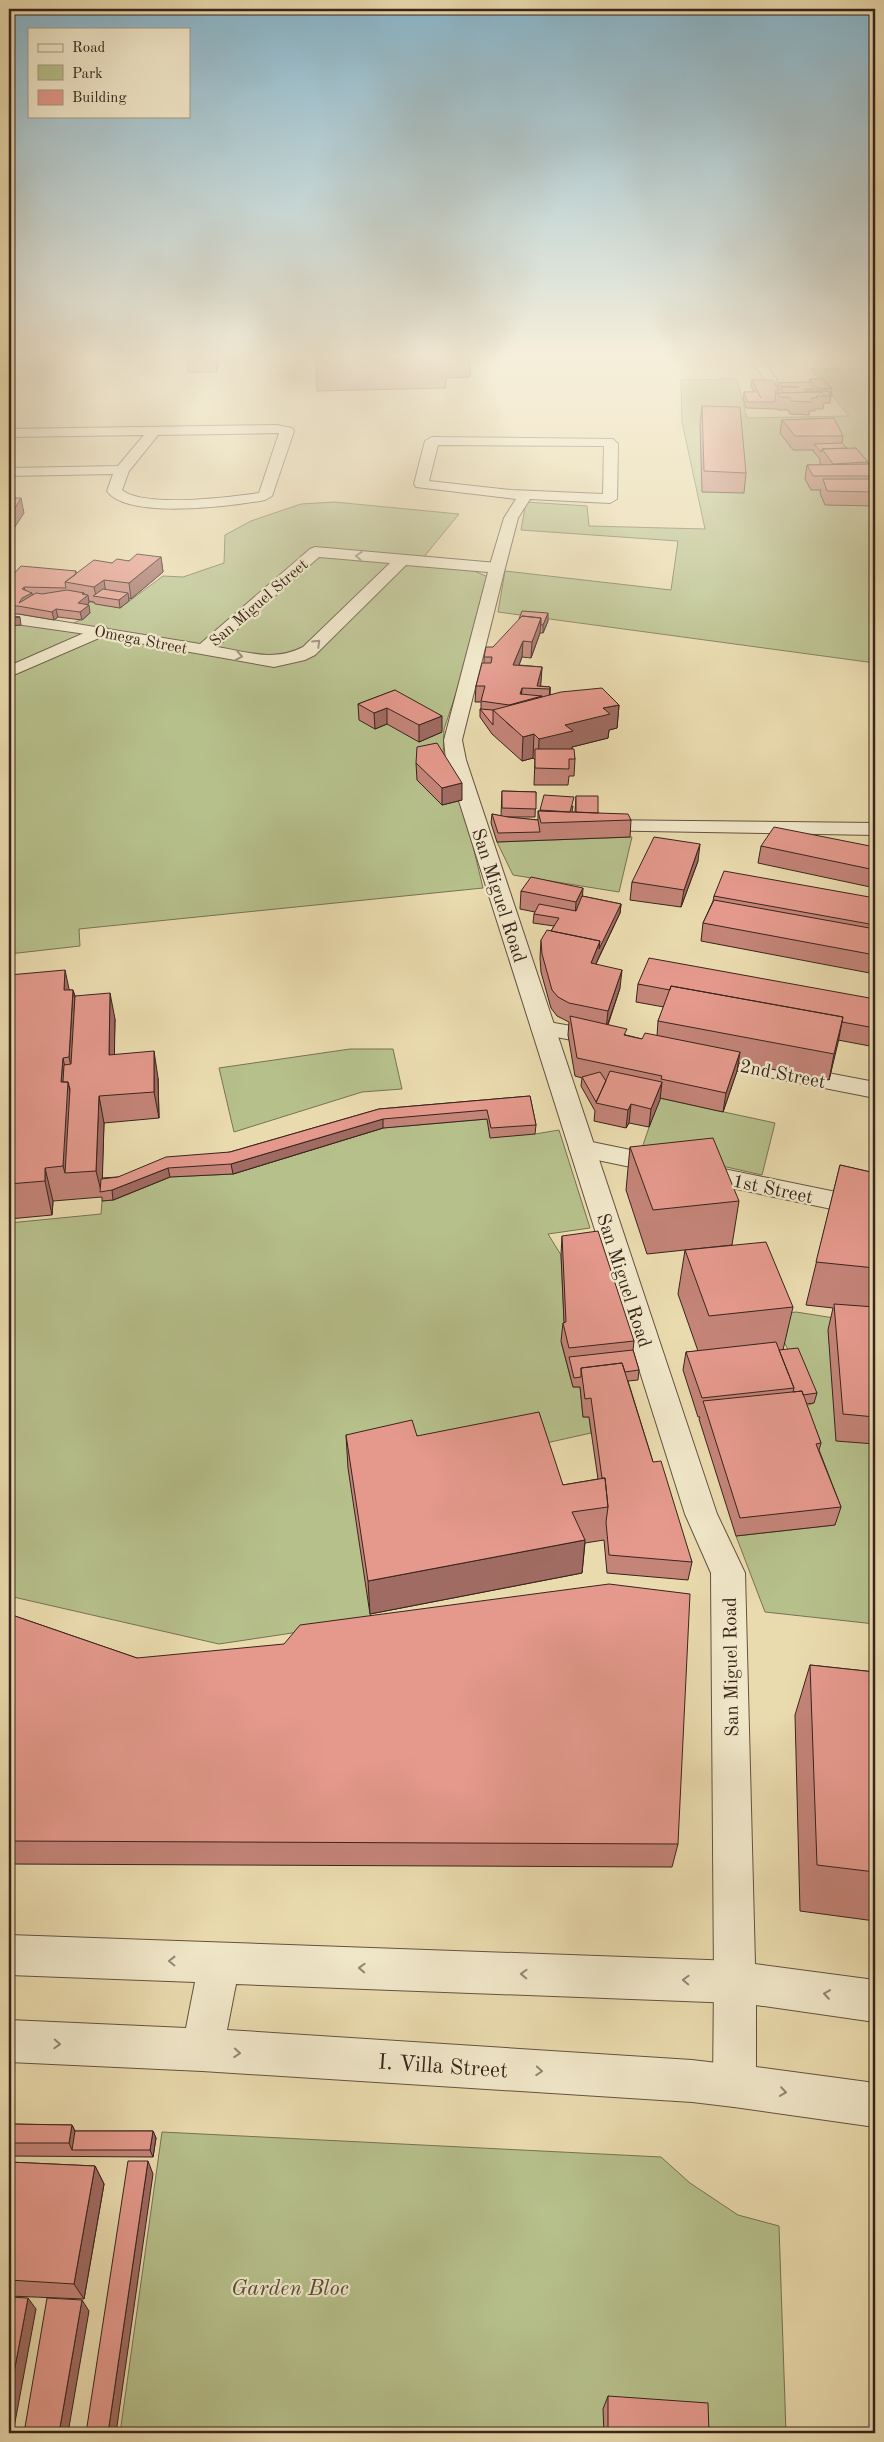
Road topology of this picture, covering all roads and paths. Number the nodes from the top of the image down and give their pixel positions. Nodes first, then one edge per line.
1 (68, 471) edge
2 (122, 471) edge
3 (273, 471) edge
4 (424, 471) edge
5 (610, 471) edge
6 (9, 472) edge
7 (525, 495) junction
8 (402, 560) junction
9 (497, 568) junction
10 (9, 618) edge
11 (100, 630) junction
12 (204, 650) junction
13 (9, 672) edge
14 (574, 826) edge
15 (875, 829) edge
16 (543, 1028) junction
17 (631, 1044) edge
18 (680, 1053) edge
19 (875, 1090) edge
20 (582, 1149) junction
21 (875, 1210) edge
22 (9, 1955) edge
23 (220, 1963) junction
24 (735, 1982) junction
25 (875, 2001) edge
26 (9, 2041) edge
27 (202, 2050) junction
28 (734, 2086) junction
29 (875, 2105) edge

1 - 6 street
2 - 3 street
4 - 7 street
5 - 7 street
7 - 9 street, San Miguel Road
8 - 9 street, San Miguel Street
8 -> 12 street, San Miguel Street
12 -> 8 street, Omega Street
9 - 16 street, San Miguel Road
10 - 11 street, Omega Street
11 - 12 street, Omega Street
11 - 13 street
14 - 15 street
16 - 17 street
16 - 20 street, San Miguel Road
18 - 19 street, 2nd Street
20 - 21 street, 1st Street
20 - 24 street, San Miguel Road
23 -> 22 street
24 -> 23 street
23 - 27 street
25 -> 24 street
24 - 28 street, San Miguel Road
26 -> 27 street, I. Villa Street
27 -> 28 street, I. Villa Street
28 -> 29 street, I. Villa Street

